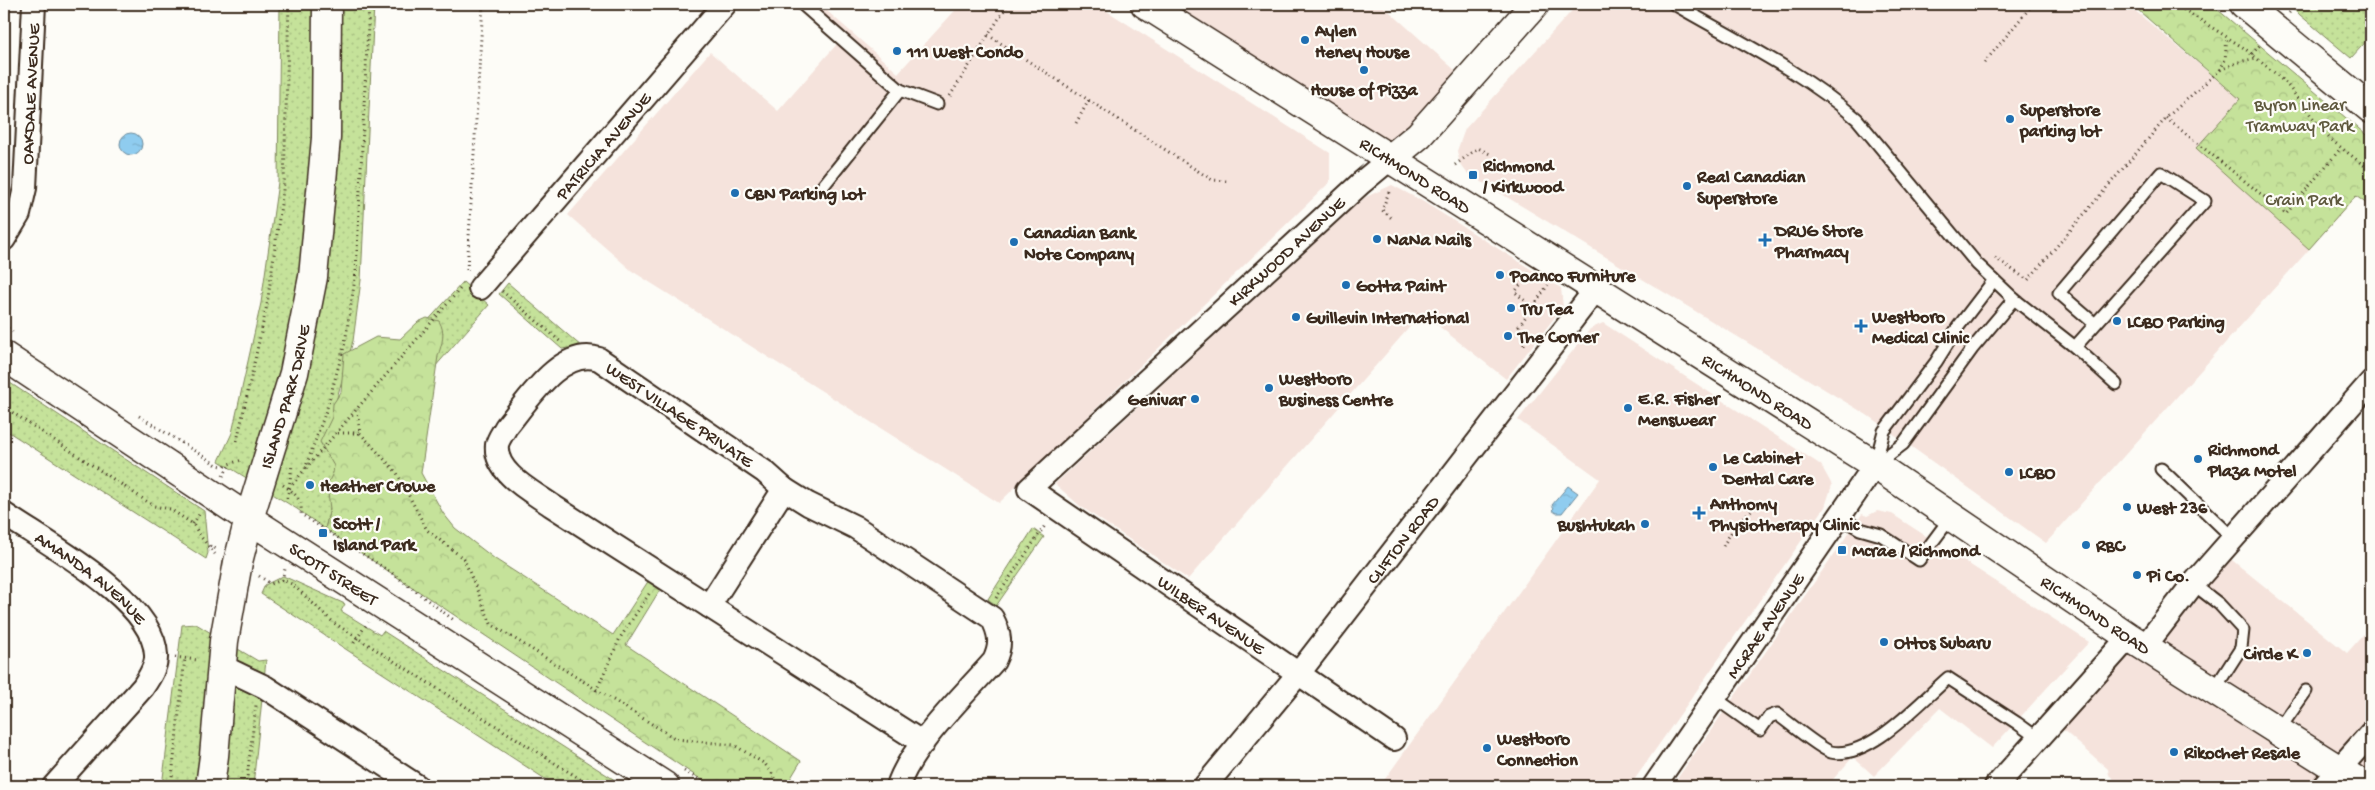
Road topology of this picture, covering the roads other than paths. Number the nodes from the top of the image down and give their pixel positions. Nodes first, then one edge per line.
1 (34, 4) edge
2 (327, 4) edge
3 (802, 4) edge
4 (1145, 4) edge
5 (1535, 4) edge
6 (1674, 4) edge
7 (2244, 4) edge
8 (718, 6) edge
9 (900, 90) junction
10 (937, 104) dead end
11 (2371, 109) edge
12 (1391, 158) junction
13 (823, 186) dead end
14 (4, 239) edge
15 (478, 280) road end
16 (1994, 280) junction
17 (1596, 290) junction
18 (2014, 299) junction
19 (2095, 324) junction
20 (11, 346) edge
21 (2075, 347) junction
22 (2371, 382) edge
23 (2116, 384) dead end
24 (1875, 465) junction
25 (2162, 469) dead end
26 (784, 489) junction
27 (1029, 489) joint
28 (4, 514) edge
29 (1952, 516) junction
30 (1839, 517) junction
31 (249, 519) junction
32 (2234, 539) junction
33 (2193, 584) junction
34 (709, 606) junction
35 (2137, 642) junction
36 (214, 656) junction
37 (1299, 673) junction
38 (2214, 690) junction
39 (2306, 691) dead end
40 (1714, 698) junction
41 (2277, 731) junction
42 (2371, 733) edge
43 (1394, 739) dead end
44 (2039, 739) junction
45 (923, 743) junction
46 (673, 778) edge
47 (2331, 778) edge
48 (54, 786) edge
49 (210, 786) edge
50 (417, 786) edge
51 (898, 786) edge
52 (1205, 786) edge
53 (1654, 786) edge
54 (1996, 786) edge
55 (2365, 786) edge

1 - 14 street, OAKDALE AVENUE
2 - 31 main road, ISLAND PARK DRIVE
3 - 9 lane
4 - 12 main road, RICHMOND ROAD
5 - 12 main road, KIRKWOOD AVENUE
6 - 16 lane
7 - 11 main road
8 - 15 street, PATRICIA AVENUE
9 - 10 lane
9 - 13 lane
12 - 17 main road, RICHMOND ROAD
12 - 27 street, KIRKWOOD AVENUE
16 - 18 lane
16 - 24 lane
17 - 24 main road, RICHMOND ROAD
17 - 37 street, CLIFTON ROAD
18 - 21 lane
18 - 24 lane
19 - 19 lane
19 - 21 lane
20 - 31 main road, SCOTT STREET
21 - 23 lane
22 - 32 street
24 - 29 main road, RICHMOND ROAD
24 - 30 street, MCRAE AVENUE
25 - 32 lane
26 - 34 street
26 - 34 street, WEST VILLAGE PRIVATE
26 - 45 street, WEST VILLAGE PRIVATE
27 - 37 street, WILBER AVENUE
28 - 48 street, AMANDA AVENUE
29 - 30 lane
29 - 35 main road, RICHMOND ROAD
30 - 40 street, MCRAE AVENUE
31 - 36 main road, ISLAND PARK DRIVE
31 - 46 main road, SCOTT STREET
32 - 33 street
33 - 35 street
33 - 38 lane
34 - 45 street
35 - 38 main road, RICHMOND ROAD
35 - 44 street
36 - 49 main road, ISLAND PARK DRIVE
36 - 50 street
37 - 43 street, WILBER AVENUE
37 - 52 street, CLIFTON ROAD
38 - 41 main road, RICHMOND ROAD
39 - 41 lane
40 - 44 lane
40 - 53 street, MCRAE AVENUE
41 - 47 main road, RICHMOND ROAD
42 - 47 street
44 - 54 street
45 - 51 street, WEST VILLAGE PRIVATE
47 - 55 main road, RICHMOND ROAD

